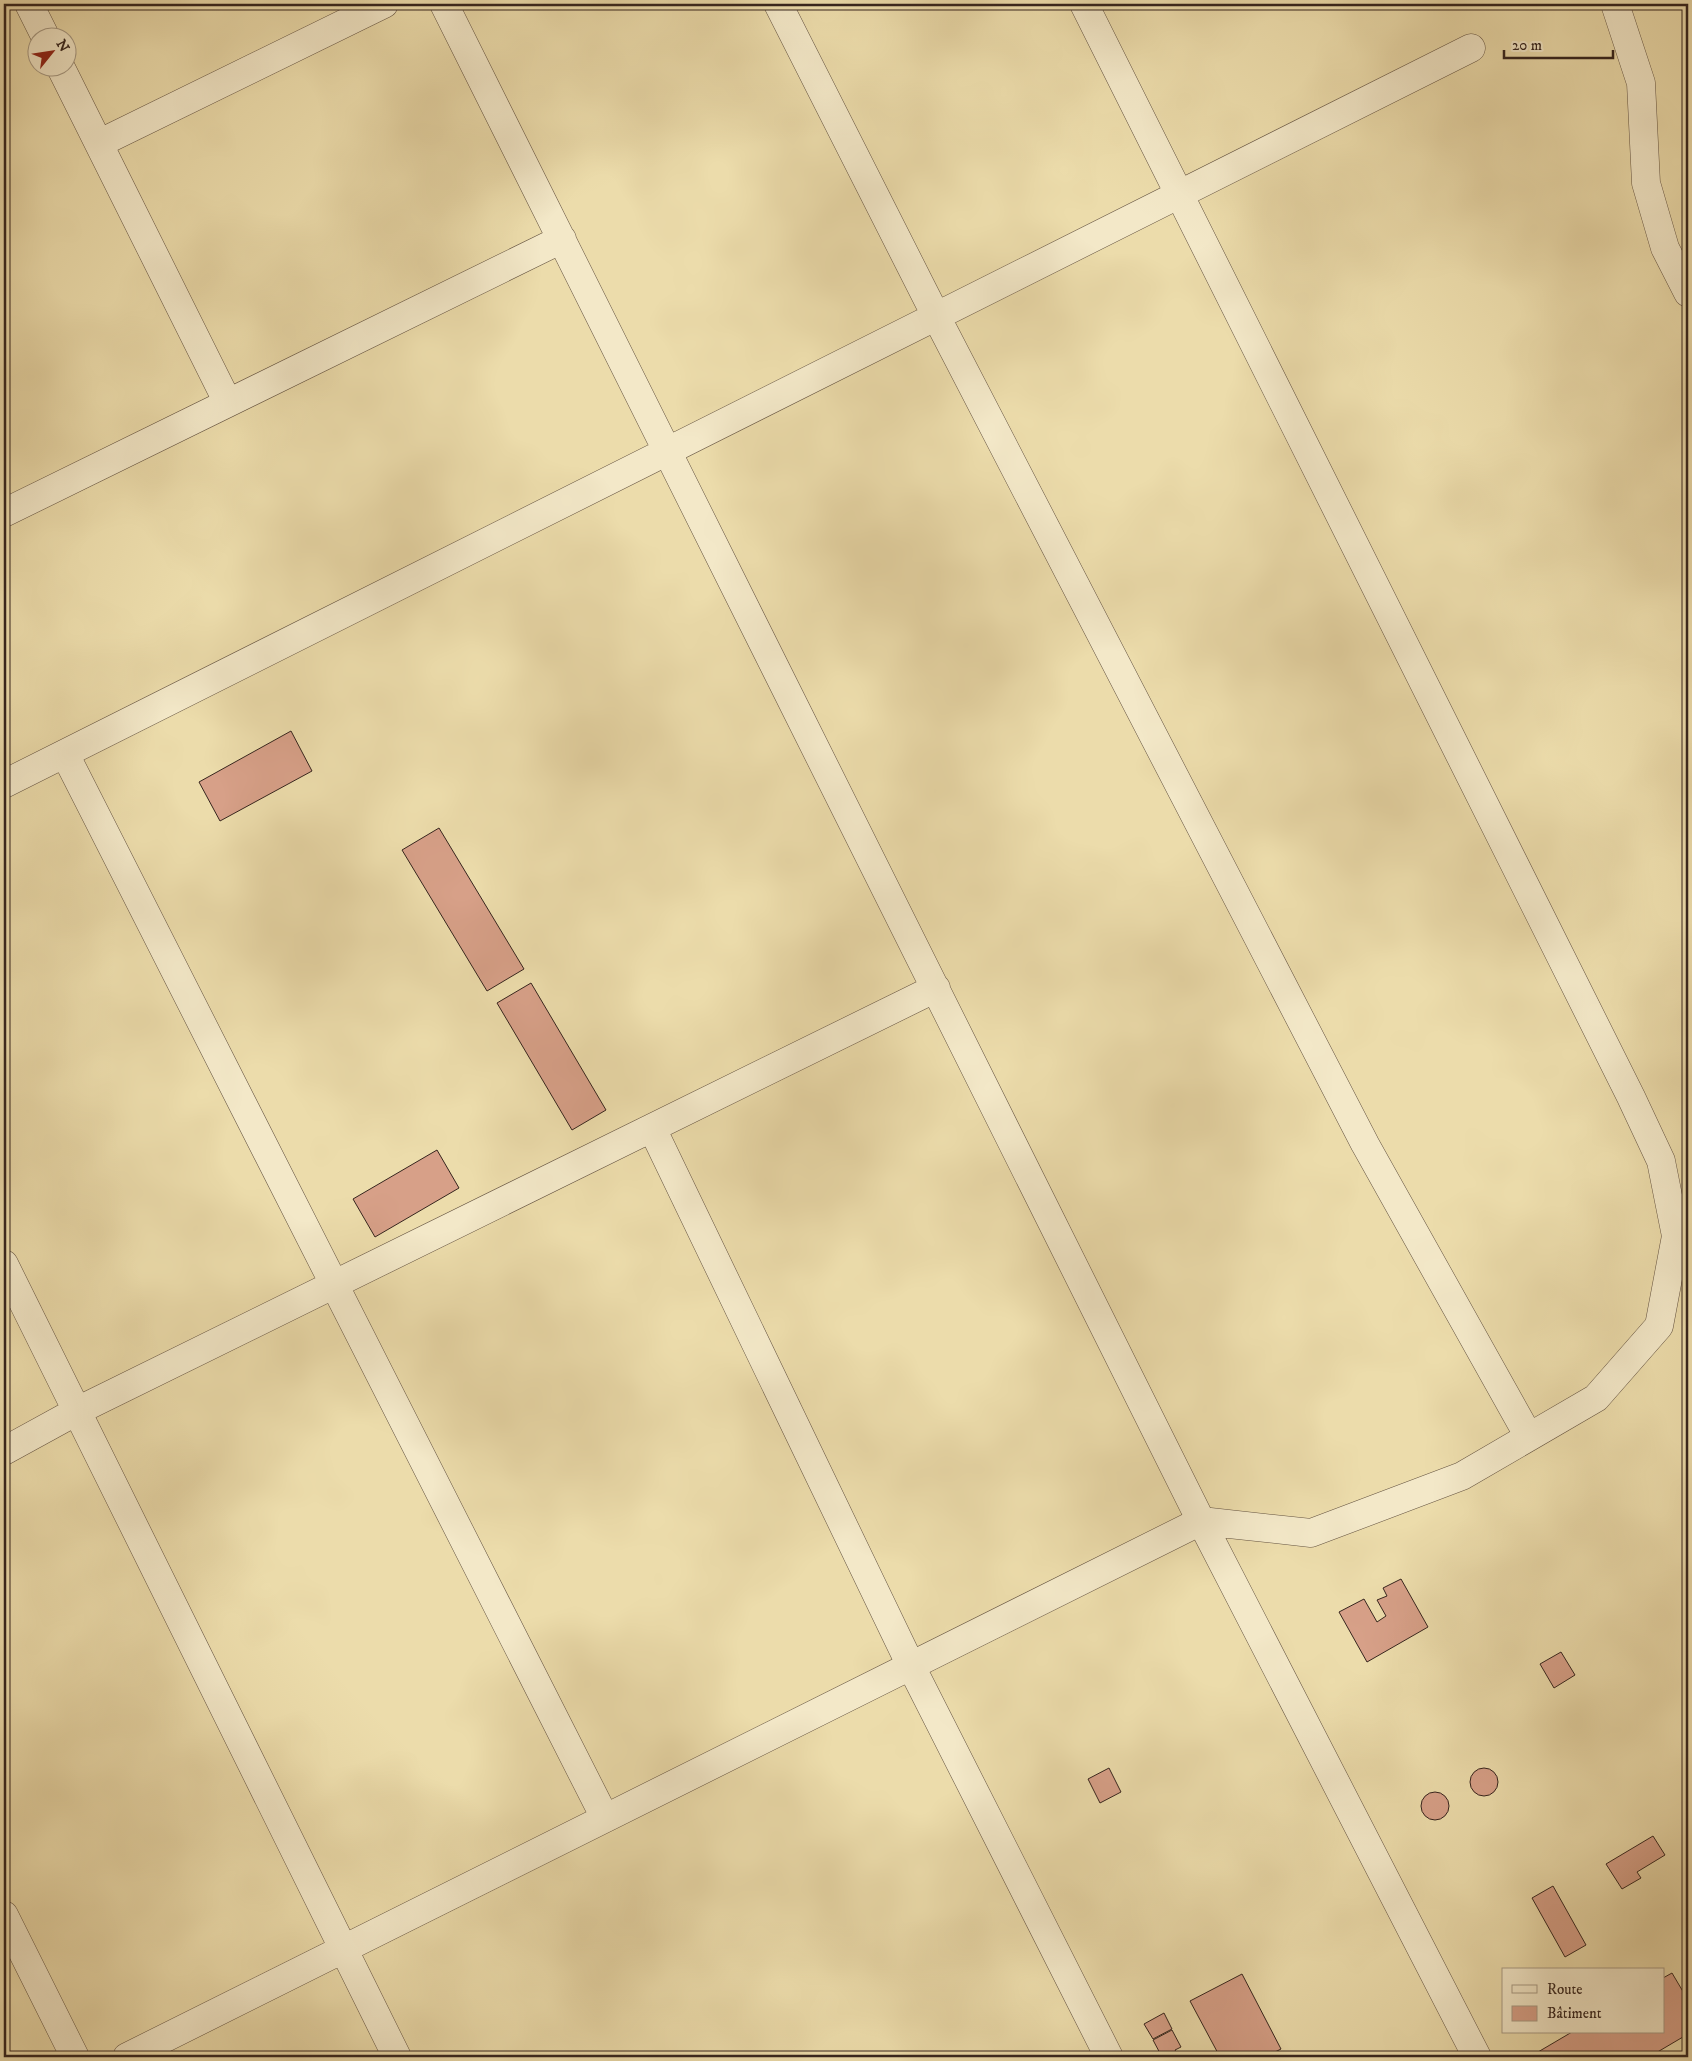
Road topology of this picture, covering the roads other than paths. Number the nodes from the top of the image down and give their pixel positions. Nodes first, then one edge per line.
1 (29, 4) edge
2 (384, 4) edge
3 (444, 4) edge
4 (778, 4) edge
5 (1084, 4) edge
6 (1615, 4) edge
7 (41, 28) edge
8 (1471, 48) dead end
9 (66, 78) edge
10 (100, 143) junction
11 (1179, 194) junction
12 (562, 239) junction
13 (1688, 293) edge
14 (936, 316) junction
15 (228, 403) junction
16 (668, 451) junction
17 (4, 513) edge
18 (65, 754) junction
19 (4, 784) edge
20 (936, 988) junction
21 (652, 1128) junction
22 (4, 1264) edge
23 (334, 1284) junction
24 (77, 1411) junction
25 (1529, 1437) junction
26 (4, 1451) edge
27 (1201, 1521) junction
28 (911, 1666) junction
29 (605, 1818) junction
30 (4, 1915) edge
31 (344, 1949) junction
32 (75, 2057) edge
33 (126, 2057) edge
34 (397, 2057) edge
35 (1109, 2057) edge
36 (1477, 2057) edge

1 - 7 street
2 - 10 street
3 - 12 street
4 - 14 street
5 - 11 street
6 - 13 street
8 - 11 street
9 - 10 street
10 - 15 street
11 - 14 street
11 - 25 street
12 - 15 street
12 - 16 street
14 - 16 street
14 - 25 street
15 - 17 street
16 - 18 street
16 - 20 street
18 - 19 street
18 - 23 street
20 - 21 street
20 - 27 street
21 - 23 street
21 - 28 street
22 - 24 street
23 - 24 street
23 - 29 street
24 - 26 street
24 - 31 street
25 - 27 street
27 - 28 street
27 - 36 street
28 - 29 street
28 - 35 street
29 - 31 street
30 - 32 street
31 - 33 street
31 - 34 street

